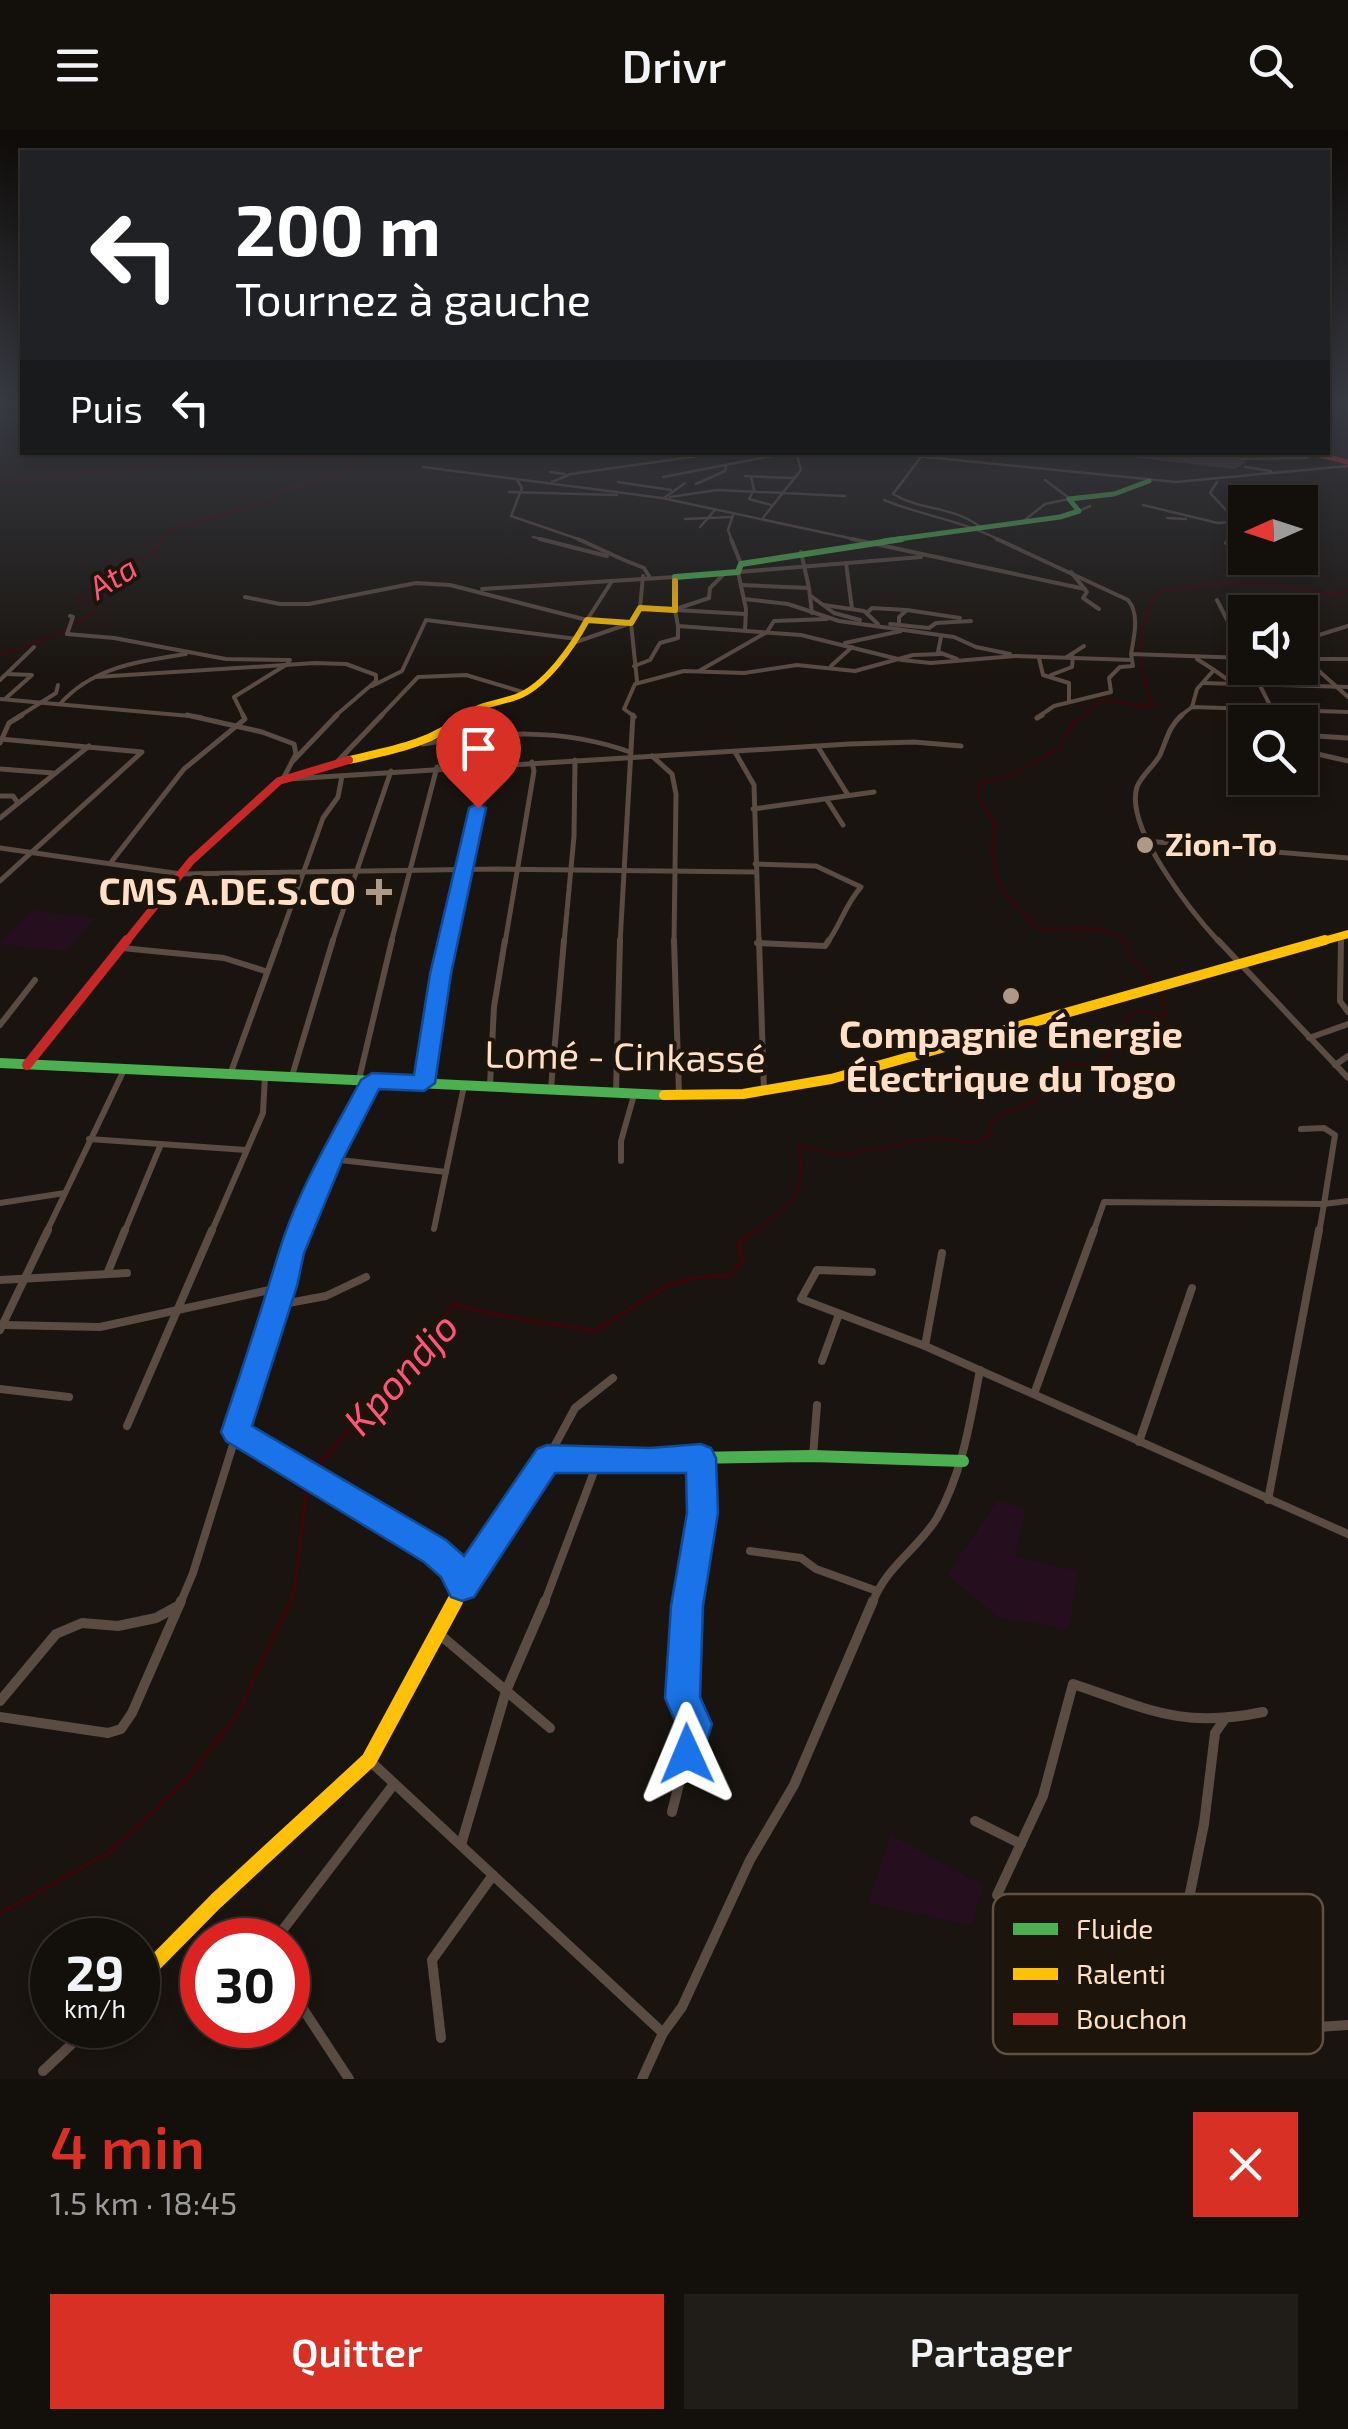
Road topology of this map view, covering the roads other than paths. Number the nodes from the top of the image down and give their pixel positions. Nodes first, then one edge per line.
1 (519, 494) edge
2 (567, 494) edge
3 (632, 494) edge
4 (668, 494) edge
5 (690, 494) edge
6 (751, 494) joint
7 (782, 494) junction
8 (892, 494) edge
9 (1063, 494) edge
10 (1114, 494) joint
11 (1211, 494) edge
12 (845, 496) dead end
13 (663, 498) junction
14 (1070, 499) junction
15 (884, 500) dead end
16 (772, 505) junction
17 (1143, 506) dead end
18 (1089, 507) junction
19 (715, 510) junction
20 (1228, 515) edge
21 (708, 518) junction
22 (731, 518) junction
23 (1168, 518) dead end
24 (1203, 518) junction
25 (686, 519) dead end
26 (762, 519) junction
27 (1228, 520) edge
28 (1020, 524) junction
29 (700, 527) dead end
30 (976, 527) junction
31 (828, 533) junction
32 (532, 537) dead end
33 (1228, 540) edge
34 (881, 543) junction
35 (1226, 543) dead end
36 (828, 548) junction
37 (800, 552) junction
38 (890, 554) dead end
39 (927, 556) junction
40 (624, 560) junction
41 (846, 563) junction
42 (806, 566) junction
43 (646, 570) junction
44 (1070, 571) junction
45 (724, 574) junction
46 (740, 574) junction
47 (641, 578) junction
48 (662, 578) junction
49 (675, 579) junction
50 (612, 581) junction
51 (809, 588) junction
52 (475, 589) junction
53 (1084, 589) junction
54 (811, 596) junction
55 (246, 597) dead end
56 (744, 599) junction
57 (1216, 600) dead end
58 (824, 605) junction
59 (640, 608) junction
60 (812, 608) junction
61 (1100, 608) dead end
62 (852, 609) junction
63 (675, 610) junction
64 (907, 610) junction
65 (868, 613) junction
66 (746, 614) junction
67 (70, 616) dead end
68 (853, 617) junction
69 (813, 619) junction
70 (834, 619) junction
71 (588, 620) junction
72 (631, 623) junction
73 (865, 623) junction
74 (1228, 623) edge
75 (875, 624) junction
76 (898, 624) junction
77 (678, 626) junction
78 (1348, 626) edge
79 (744, 630) junction
80 (905, 631) junction
81 (766, 632) junction
82 (1318, 635) edge
83 (945, 636) junction
84 (576, 641) junction
85 (842, 644) junction
86 (1084, 646) dead end
87 (34, 647) dead end
88 (852, 647) junction
89 (193, 654) junction
90 (941, 654) junction
91 (1016, 656) junction
92 (1133, 656) junction
93 (1228, 656) edge
94 (1073, 657) junction
95 (1194, 657) junction
96 (1039, 658) junction
97 (1318, 658) edge
98 (1348, 659) edge
99 (902, 660) junction
100 (301, 661) junction
101 (963, 661) junction
102 (289, 662) junction
103 (634, 666) junction
104 (828, 667) junction
105 (1214, 670) junction
106 (1318, 671) edge
107 (698, 672) junction
108 (7, 674) junction
109 (1050, 676) junction
110 (96, 677) junction
111 (0, 680) edge
112 (1228, 680) edge
113 (637, 681) junction
114 (1203, 683) junction
115 (1228, 684) edge
116 (58, 685) dead end
117 (1260, 685) joint
118 (1337, 687) junction
119 (366, 688) junction
120 (1348, 688) edge
121 (526, 693) junction
122 (1348, 697) edge
123 (2, 700) edge
124 (42, 703) junction
125 (1068, 703) junction
126 (60, 704) junction
127 (1269, 705) edge
128 (1192, 707) junction
129 (1228, 707) edge
130 (1318, 710) edge
131 (1348, 712) edge
132 (1037, 718) dead end
133 (236, 728) junction
134 (1318, 736) edge
135 (1348, 738) edge
136 (1, 740) edge
137 (90, 745) junction
138 (416, 745) junction
139 (961, 746) dead end
140 (818, 748) junction
141 (735, 752) junction
142 (1318, 754) edge
143 (630, 755) junction
144 (652, 756) junction
145 (575, 760) junction
146 (1348, 761) edge
147 (292, 762) junction
148 (532, 762) junction
149 (336, 763) junction
150 (484, 764) junction
151 (437, 767) junction
152 (0, 769) edge
153 (391, 771) junction
154 (54, 773) junction
155 (342, 776) junction
156 (281, 779) junction
157 (874, 792) dead end
158 (848, 795) junction
159 (0, 796) edge
160 (827, 800) junction
161 (18, 803) junction
162 (753, 808) junction
163 (0, 818) edge
164 (843, 825) dead end
165 (1146, 841) junction
166 (0, 848) edge
167 (36, 853) junction
168 (1348, 858) edge
169 (111, 862) junction
170 (755, 868) junction
171 (303, 870) junction
172 (356, 870) junction
173 (520, 870) junction
174 (570, 870) junction
175 (622, 870) junction
176 (462, 871) junction
177 (677, 871) junction
178 (411, 872) junction
179 (181, 874) junction
180 (0, 881) edge
181 (1344, 935) edge
182 (757, 943) junction
183 (122, 948) junction
184 (1238, 965) junction
185 (265, 972) junction
186 (35, 980) dead end
187 (1345, 981) edge
188 (1348, 1012) edge
189 (1348, 1024) edge
190 (0, 1026) edge
191 (1309, 1038) junction
192 (1348, 1056) edge
193 (0, 1063) edge
194 (1335, 1065) junction
195 (26, 1066) junction
196 (124, 1068) junction
197 (230, 1073) junction
198 (265, 1075) junction
199 (292, 1076) junction
200 (1348, 1078) edge
201 (359, 1080) junction
202 (372, 1080) junction
203 (424, 1083) junction
204 (465, 1085) junction
205 (490, 1086) junction
206 (550, 1090) junction
207 (764, 1092) junction
208 (616, 1093) junction
209 (634, 1094) junction
210 (679, 1095) junction
211 (1301, 1129) dead end
212 (89, 1139) junction
213 (161, 1144) junction
214 (246, 1150) junction
215 (331, 1159) junction
216 (621, 1162) dead end
217 (446, 1172) junction
218 (65, 1193) junction
219 (1348, 1201) edge
220 (0, 1203) edge
221 (1324, 1204) junction
222 (434, 1229) dead end
223 (942, 1252) dead end
224 (872, 1272) dead end
225 (107, 1274) junction
226 (127, 1274) dead end
227 (366, 1277) dead end
228 (28, 1278) junction
229 (0, 1280) edge
230 (284, 1286) junction
231 (1192, 1288) dead end
232 (278, 1305) junction
233 (175, 1311) junction
234 (838, 1314) junction
235 (2, 1328) edge
236 (924, 1346) junction
237 (822, 1361) dead end
238 (980, 1370) junction
239 (613, 1378) dead end
240 (0, 1389) edge
241 (1034, 1394) junction
242 (70, 1396) dead end
243 (816, 1406) dead end
244 (126, 1426) dead end
245 (236, 1432) junction
246 (1139, 1442) junction
247 (813, 1456) junction
248 (701, 1458) junction
249 (547, 1459) junction
250 (598, 1460) junction
251 (963, 1461) junction
252 (1268, 1500) junction
253 (1348, 1534) edge
254 (750, 1552) dead end
255 (462, 1586) junction
256 (877, 1591) junction
257 (179, 1606) junction
258 (438, 1632) junction
259 (506, 1691) junction
260 (0, 1701) edge
261 (1262, 1712) dead end
262 (0, 1718) edge
263 (1224, 1720) junction
264 (550, 1728) dead end
265 (369, 1760) junction
266 (394, 1784) junction
267 (672, 1812) dead end
268 (975, 1821) dead end
269 (1021, 1844) junction
270 (461, 1845) junction
271 (492, 1875) junction
272 (997, 1894) edge
273 (1190, 1894) edge
274 (292, 1918) edge
275 (160, 1958) edge
276 (310, 2019) edge
277 (1348, 2026) edge
278 (1323, 2027) edge
279 (663, 2033) junction
280 (441, 2038) dead end
281 (68, 2048) edge
282 (43, 2072) dead end
283 (350, 2079) edge
284 (642, 2079) edge

1 - 40 street
2 - 13 street
3 - 13 street
4 - 13 street
5 - 13 street
6 - 7 street
6 - 16 street
7 - 12 street
7 - 16 street
8 - 30 street
9 - 14 street
10 - 14 main road
10 - 18 main road
11 - 20 street
13 - 19 street
14 - 18 main road
14 - 28 street
15 - 30 street
16 - 26 street
17 - 24 street
18 - 28 main road
19 - 21 street
19 - 22 street
21 - 22 street
21 - 25 street
21 - 29 street
22 - 26 street
22 - 46 street
23 - 24 street
24 - 27 street
26 - 31 street
28 - 30 main road
30 - 34 main road
30 - 44 street
31 - 34 street
31 - 36 street
32 - 40 street
33 - 35 street
34 - 36 main road
34 - 38 street
34 - 39 street
36 - 37 main road
37 - 42 street
37 - 46 main road
39 - 41 street
39 - 53 street
40 - 43 street
41 - 42 street
41 - 62 street
42 - 46 street
42 - 51 street
43 - 47 street
43 - 48 street
44 - 53 street
44 - 92 street
45 - 46 main road
45 - 49 main road
45 - 63 street
46 - 51 street
46 - 56 street
47 - 48 street
47 - 50 street
47 - 59 street
48 - 49 street
49 - 63 main road
50 - 52 street
50 - 71 street
51 - 54 street
52 - 55 street
52 - 71 street
53 - 61 street
54 - 58 street
54 - 60 street
56 - 60 street
56 - 66 street
57 - 74 street
58 - 62 street
58 - 68 street
59 - 63 main road
59 - 72 main road
60 - 69 street
60 - 70 street
62 - 65 street
63 - 66 street
63 - 77 street
64 - 65 street
64 - 76 street
64 - 76 street
65 - 68 street
65 - 75 street
66 - 79 street
67 - 89 street
68 - 73 street
69 - 70 street
69 - 81 street
70 - 73 street
71 - 72 main road
71 - 84 main road
72 - 84 street
72 - 103 street
73 - 75 street
75 - 76 street
75 - 80 street
76 - 80 street
77 - 79 street
77 - 103 street
78 - 82 street
79 - 81 street
80 - 83 street
80 - 85 street
81 - 85 street
81 - 107 street
83 - 90 street
83 - 91 street
84 - 119 street
84 - 121 main road
85 - 88 street
86 - 94 street
87 - 108 street
88 - 99 street
88 - 104 street
89 - 100 street
89 - 110 street
90 - 99 street
90 - 101 street
91 - 96 street
91 - 101 street
92 - 94 street
92 - 95 street
92 - 125 street
93 - 95 street
94 - 96 street
94 - 109 street
95 - 105 street
96 - 109 street
97 - 98 street
99 - 101 street
99 - 104 street
100 - 102 street
100 - 119 street
102 - 110 street
102 - 133 street
103 - 113 street
104 - 107 street
105 - 112 street
105 - 114 street
106 - 118 street
107 - 113 street
108 - 111 street
108 - 123 street
109 - 125 street
110 - 126 street
113 - 143 street
114 - 115 street
114 - 128 street
116 - 124 street
117 - 118 street
117 - 127 street
118 - 120 street
118 - 122 street
119 - 147 street
121 - 138 main road
121 - 149 street
123 - 124 street
124 - 126 street
124 - 136 street
125 - 132 street
126 - 133 street
128 - 129 street
128 - 165 street
130 - 131 street
133 - 147 street
133 - 169 street
134 - 135 street
136 - 137 street
137 - 154 street
137 - 167 street
138 - 143 street
138 - 149 main road
139 - 140 street
140 - 141 street
140 - 158 street
141 - 144 street
141 - 162 street
142 - 146 street
143 - 144 street
143 - 145 street
143 - 175 street
144 - 177 street
145 - 148 street
145 - 174 street
147 - 156 street
148 - 150 street
148 - 173 street
149 - 156 main road
150 - 151 street
150 - 176 street
151 - 153 street
151 - 178 street
152 - 154 street
153 - 155 street
153 - 172 street
154 - 161 street
155 - 156 street
155 - 171 street
156 - 179 main road
157 - 158 street
158 - 160 street
159 - 161 street
160 - 162 street
160 - 164 street
161 - 163 street
162 - 170 street
165 - 168 street
165 - 184 street
166 - 167 street
167 - 169 street
167 - 180 street
169 - 179 street
170 - 177 street
170 - 182 street
170 - 182 street
171 - 172 street
171 - 179 street
171 - 185 street
172 - 178 street
172 - 199 street
173 - 174 street
173 - 176 street
173 - 205 street
174 - 175 street
174 - 206 street
175 - 177 street
175 - 208 street
176 - 178 street
176 - 203 street
177 - 210 street
178 - 201 street
179 - 183 main road
181 - 184 main road, Lomé - Cinkassé
181 - 187 street
182 - 207 street
183 - 185 street
183 - 195 main road
184 - 191 street
184 - 207 main road, Lomé - Cinkassé
185 - 197 street
186 - 190 street
187 - 188 street
189 - 191 street
191 - 194 street
192 - 194 street
193 - 195 main road, Lomé - Cinkassé
194 - 200 street
195 - 196 main road, Lomé - Cinkassé
196 - 197 main road, Lomé - Cinkassé
196 - 212 street
197 - 198 main road, Lomé - Cinkassé
198 - 199 main road, Lomé - Cinkassé
198 - 214 street
199 - 201 main road, Lomé - Cinkassé
201 - 202 main road, Lomé - Cinkassé
202 - 203 main road, Lomé - Cinkassé
202 - 215 street
203 - 204 main road, Lomé - Cinkassé
204 - 205 main road, Lomé - Cinkassé
204 - 217 street
205 - 206 main road, Lomé - Cinkassé
206 - 208 main road, Lomé - Cinkassé
207 - 210 main road, Lomé - Cinkassé
208 - 209 main road, Lomé - Cinkassé
209 - 210 main road, Lomé - Cinkassé
209 - 216 street
211 - 221 street
212 - 213 street
212 - 218 street
213 - 214 street
213 - 225 street
214 - 233 street
215 - 217 street
215 - 230 street
217 - 222 street
218 - 220 street
218 - 228 street
219 - 221 street
221 - 241 street
221 - 252 street
223 - 236 street
224 - 234 street
225 - 226 street
225 - 228 street
227 - 232 street
228 - 229 street
228 - 235 street
230 - 232 street
230 - 233 street
231 - 246 street
232 - 245 street
233 - 235 street
233 - 244 street
234 - 236 street
234 - 237 street
236 - 238 street
238 - 241 street
238 - 251 street
239 - 249 street
240 - 242 street
241 - 246 street
243 - 247 street
245 - 255 street
245 - 257 street
246 - 252 street
247 - 248 main road
247 - 251 main road
248 - 250 main road
248 - 267 street
249 - 250 main road
249 - 255 main road
250 - 259 street
251 - 256 street
252 - 253 street
254 - 256 street
255 - 258 main road
256 - 279 street
257 - 260 street
257 - 262 street
258 - 259 street
258 - 265 main road
259 - 264 street
259 - 270 street
261 - 263 street
263 - 269 street
263 - 273 street
265 - 266 street
265 - 275 main road
266 - 270 street
266 - 274 street
268 - 269 street
269 - 272 street
270 - 271 street
271 - 279 street
271 - 280 street
276 - 283 street
277 - 278 street
279 - 284 street
281 - 282 street

